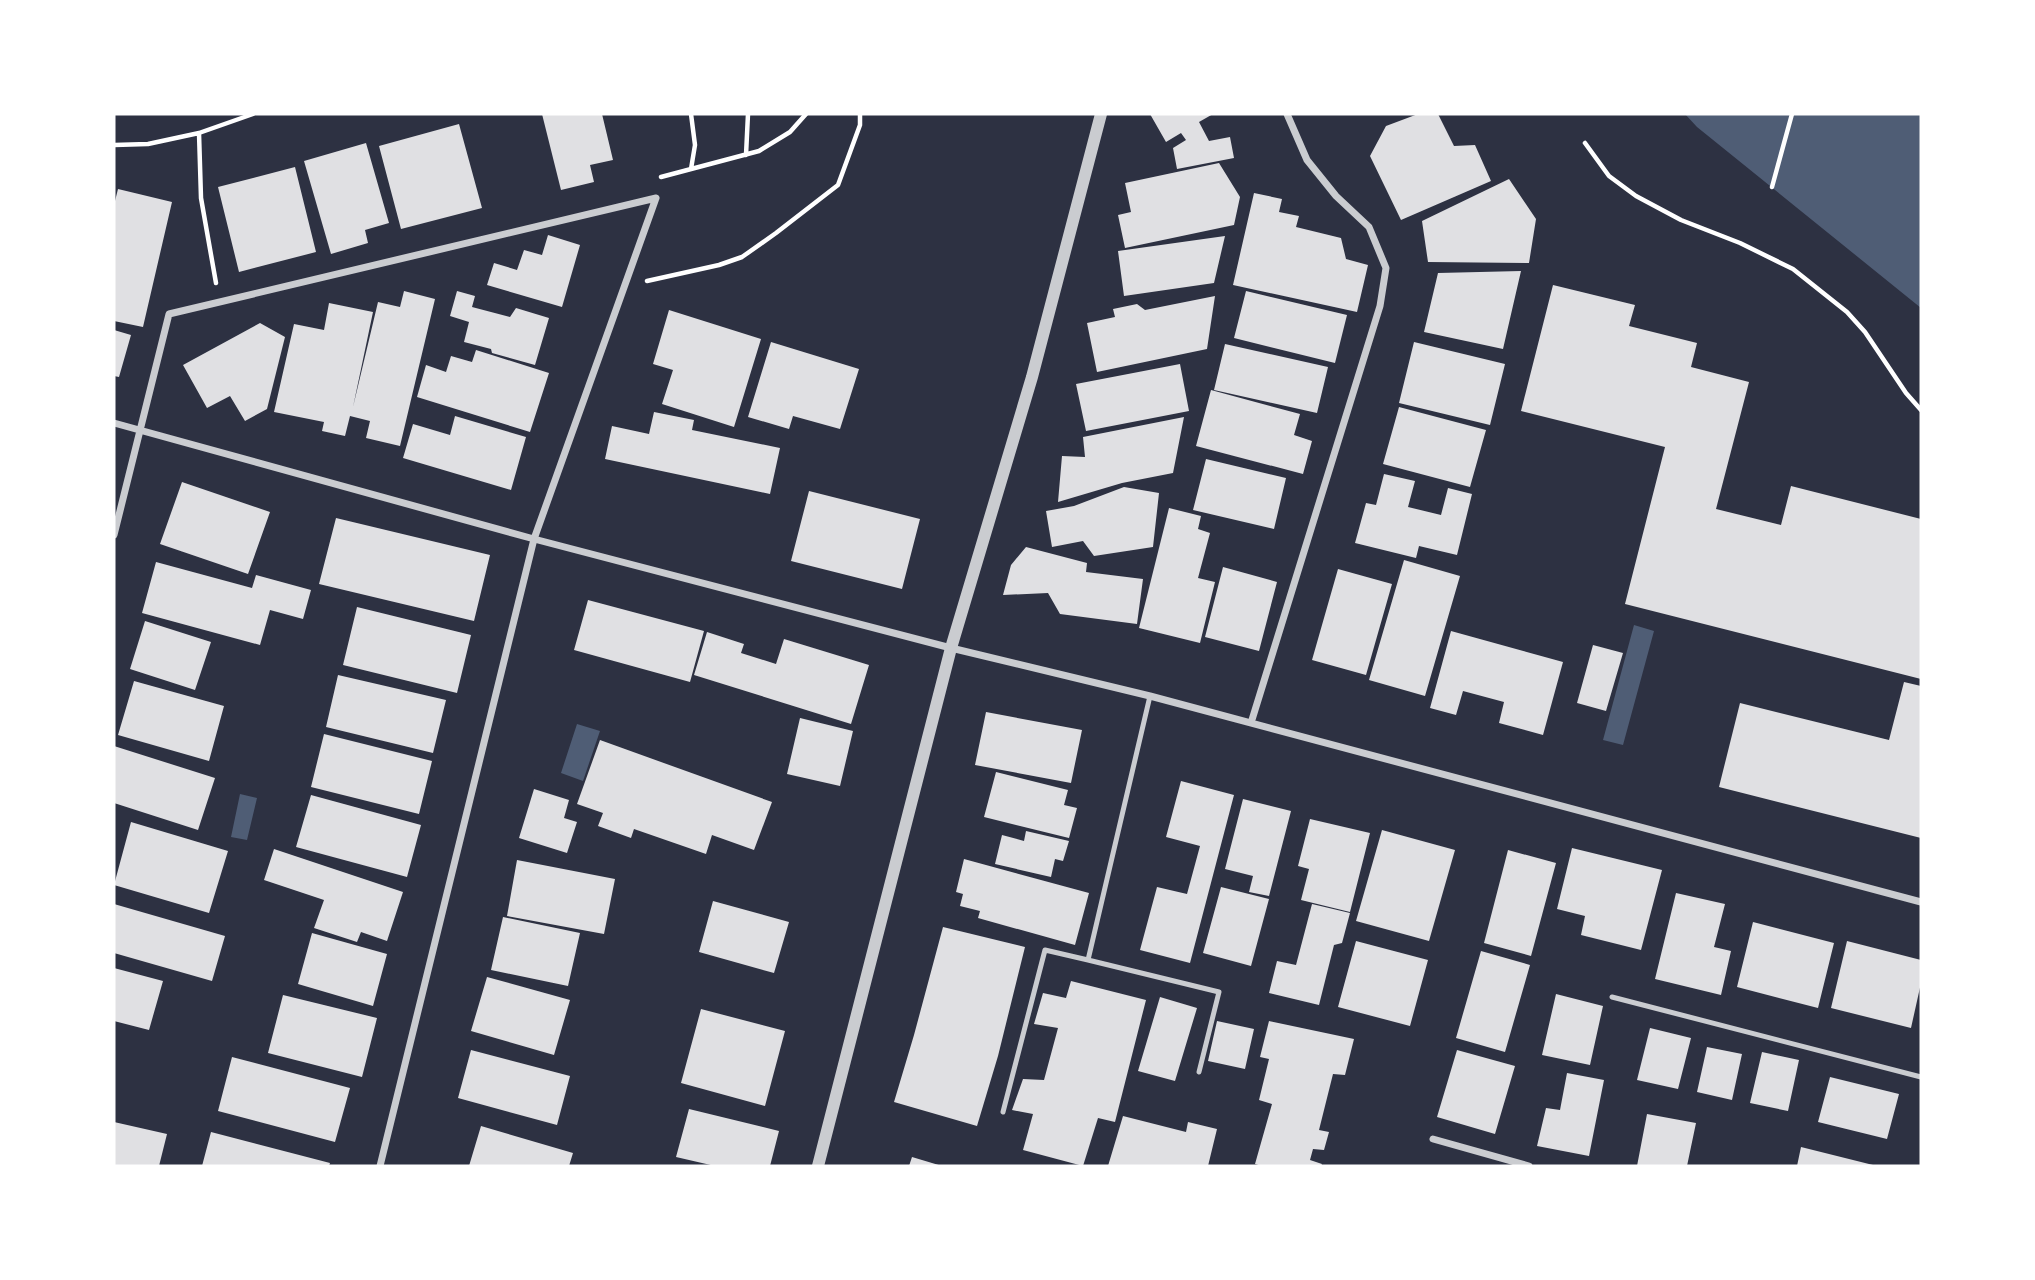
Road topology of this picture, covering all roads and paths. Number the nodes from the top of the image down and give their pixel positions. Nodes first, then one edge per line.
1 (253, 114) edge
2 (691, 114) edge
3 (748, 114) edge
4 (806, 114) edge
5 (860, 114) edge
6 (1101, 114) edge
7 (1287, 114) edge
8 (1792, 114) edge
9 (199, 133) junction
10 (1585, 143) dead end
11 (114, 145) edge
12 (746, 155) junction
13 (1772, 187) dead end
14 (625, 284) junction
15 (219, 301) junction
16 (1921, 410) edge
17 (114, 423) edge
18 (140, 430) junction
19 (114, 535) edge
20 (534, 539) junction
21 (951, 648) junction
22 (1150, 696) junction
23 (1251, 723) junction
24 (1921, 902) edge
25 (1088, 960) junction
26 (1612, 998) dead end
27 (1199, 1072) dead end
28 (1921, 1077) edge
29 (1003, 1112) dead end
30 (1433, 1139) dead end
31 (380, 1166) edge
32 (818, 1166) edge
33 (1529, 1166) edge

1 - 9 path
2 - 12 path
3 - 12 path
4 - 12 path
5 - 14 path
6 - 21 street
7 - 23 street
8 - 13 path
9 - 11 path
9 - 15 path
10 - 16 path
14 - 15 street
14 - 20 street
15 - 18 street
17 - 18 street
18 - 19 street
18 - 20 street
20 - 21 street
20 - 31 street
21 - 22 street
21 - 32 street
22 - 23 street
22 - 25 lane
23 - 24 street
25 - 27 lane
25 - 29 lane
26 - 28 lane
30 - 33 street

